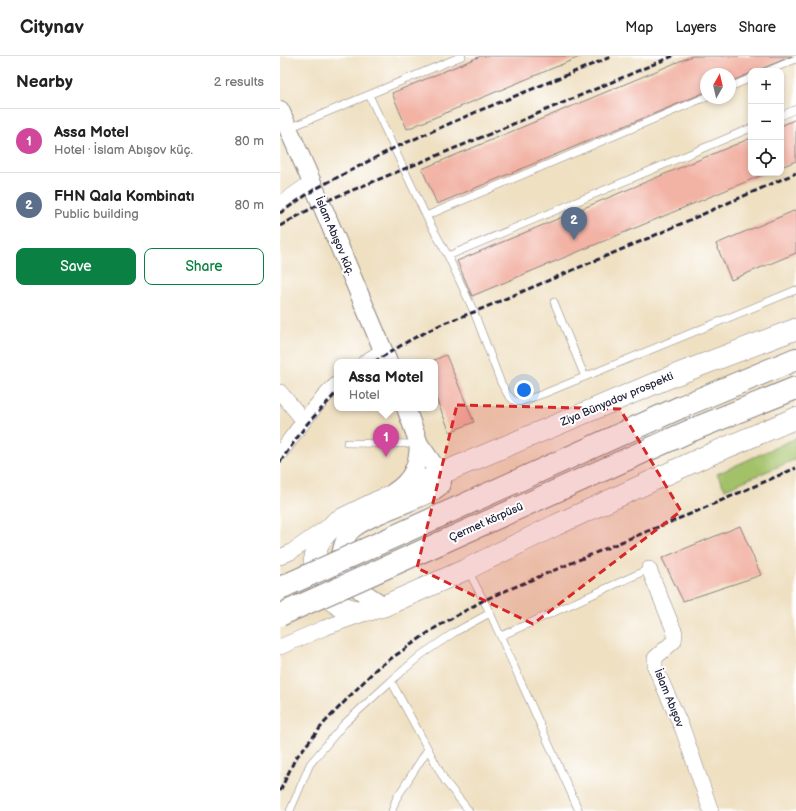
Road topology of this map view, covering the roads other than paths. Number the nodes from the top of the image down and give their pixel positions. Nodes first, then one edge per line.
1 (462, 56) edge
2 (796, 59) edge
3 (775, 68) edge
4 (748, 79) edge
5 (736, 84) edge
6 (369, 95) junction
7 (700, 100) edge
8 (796, 109) edge
9 (280, 110) edge
10 (784, 115) edge
11 (748, 129) edge
12 (284, 130) edge
13 (312, 182) junction
14 (280, 204) edge
15 (426, 216) junction
16 (448, 256) junction
17 (796, 290) edge
18 (554, 302) dead end
19 (796, 329) edge
20 (386, 356) edge
21 (376, 359) edge
22 (796, 359) edge
23 (585, 377) junction
24 (334, 387) edge
25 (796, 388) edge
26 (280, 392) edge
27 (796, 399) edge
28 (407, 411) edge
29 (796, 418) edge
30 (304, 421) junction
31 (692, 430) junction
32 (347, 444) dead end
33 (419, 444) junction
34 (280, 453) edge
35 (440, 474) junction
36 (379, 501) junction
37 (336, 522) junction
38 (284, 551) edge
39 (467, 569) junction
40 (649, 569) joint
41 (280, 588) edge
42 (384, 606) junction
43 (490, 613) junction
44 (280, 614) edge
45 (501, 636) junction
46 (280, 647) edge
47 (391, 681) junction
48 (428, 749) junction
49 (290, 811) edge
50 (392, 811) edge
51 (469, 811) edge
52 (579, 811) edge
53 (711, 811) edge

1 - 6 lane
2 - 3 lane
4 - 5 lane
6 - 12 lane
6 - 15 lane
7 - 15 lane
8 - 10 lane
9 - 12 street, İslam Abışov küç.
11 - 16 lane
12 - 13 street, İslam Abışov küç.
13 - 14 street
13 - 20 street, İslam Abışov küç.
15 - 16 lane
16 - 23 lane
17 - 23 lane
18 - 23 lane
19 - 35 main road, Ziya Bünyadov prospekti
20 - 21 street
22 - 41 main road, bridge
24 - 30 street
25 - 31 main road
26 - 30 street
27 - 31 main road
28 - 33 street
29 - 39 main road
30 - 34 street
31 - 44 main road, Çermet körpüsü, bridge
32 - 33 lane
33 - 35 street
33 - 36 street
35 - 36 main road, Ziya Bünyadov prospekti
35 - 42 street
36 - 37 main road, Ziya Bünyadov prospekti
37 - 38 street
37 - 42 main road
39 - 42 main road
39 - 43 lane
40 - 45 lane
40 - 53 street, İslam Abışov
42 - 46 street
43 - 45 lane
43 - 47 lane
45 - 52 lane
47 - 48 lane
47 - 49 lane
48 - 50 lane
48 - 51 lane

